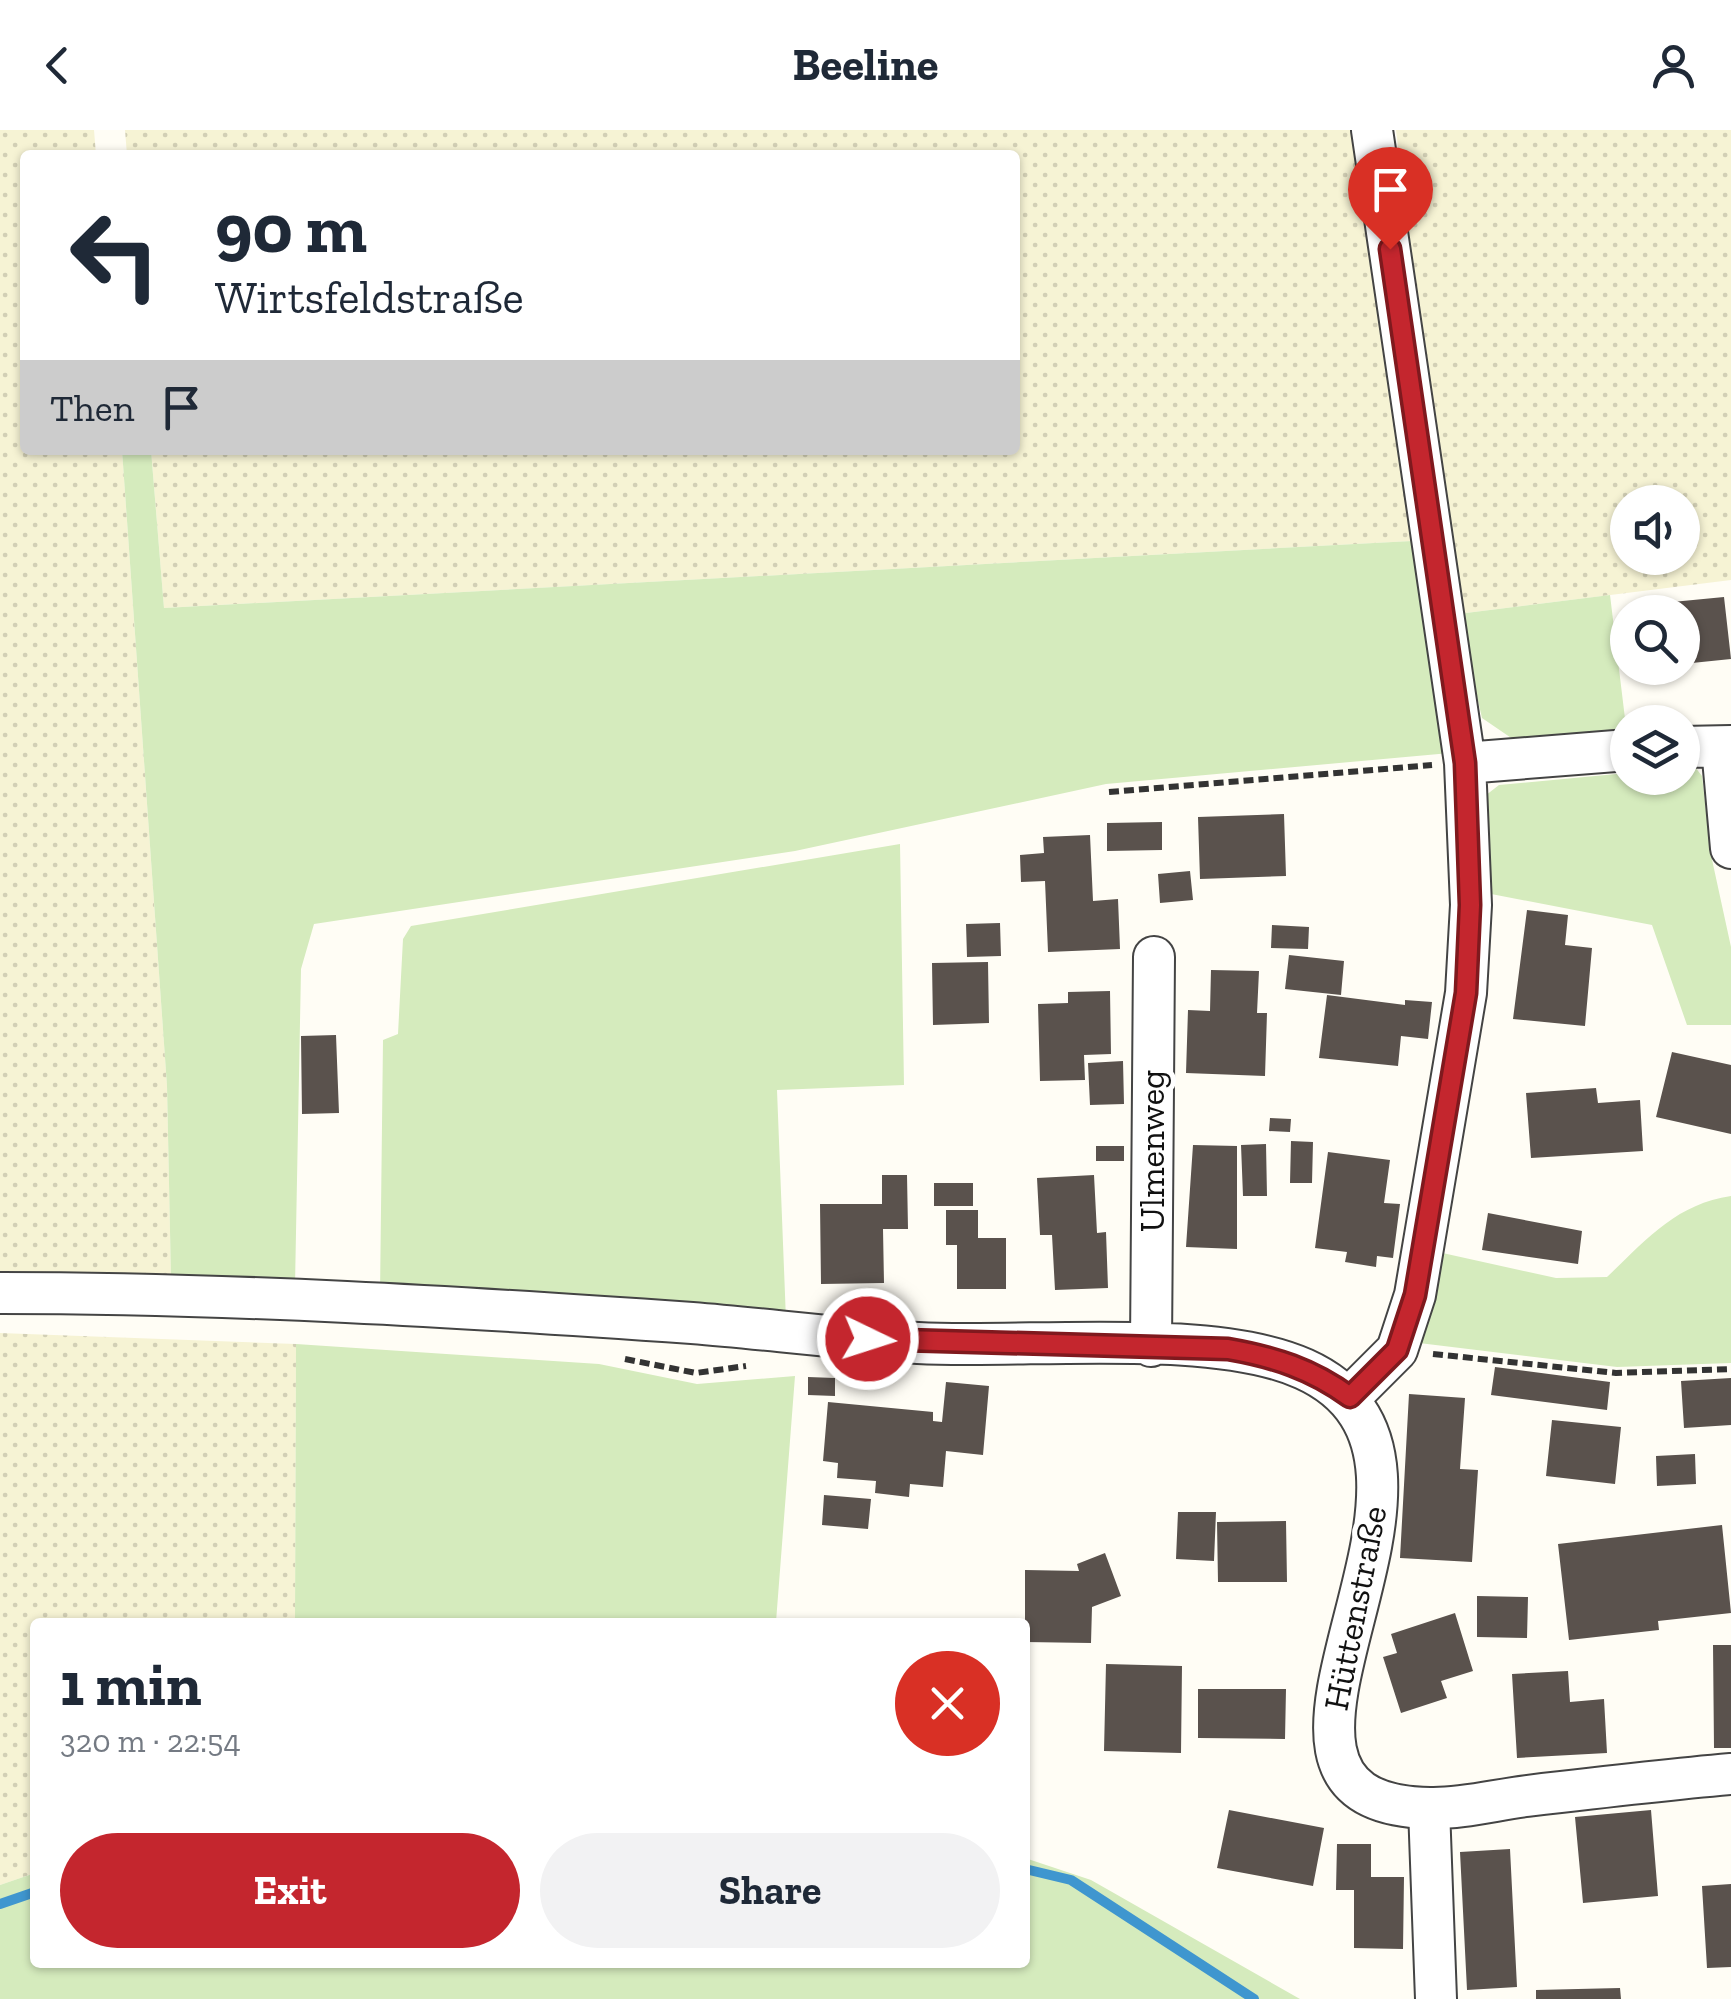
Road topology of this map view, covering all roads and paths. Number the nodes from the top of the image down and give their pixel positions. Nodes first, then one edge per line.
1 (1372, 130) edge
2 (1727, 746) edge
3 (1700, 747) edge
4 (1610, 751) edge
5 (1465, 763) junction
6 (1110, 792) dead end
7 (1731, 848) edge
8 (1154, 957) dead end
9 (0, 1293) edge
10 (1151, 1346) junction
11 (1397, 1350) junction
12 (1731, 1369) edge
13 (1350, 1397) junction
14 (1731, 1774) edge
15 (1429, 1808) junction
16 (1436, 1999) edge

1 - 5 street
2 - 3 street
2 - 7 street
4 - 5 street
5 - 6 path
5 - 11 street
8 - 10 street, Ulmenweg
9 - 10 street
10 - 13 street
11 - 12 path
11 - 13 street
13 - 15 street, Hüttenstraße
14 - 15 street, Hüttenstraße
15 - 16 street

